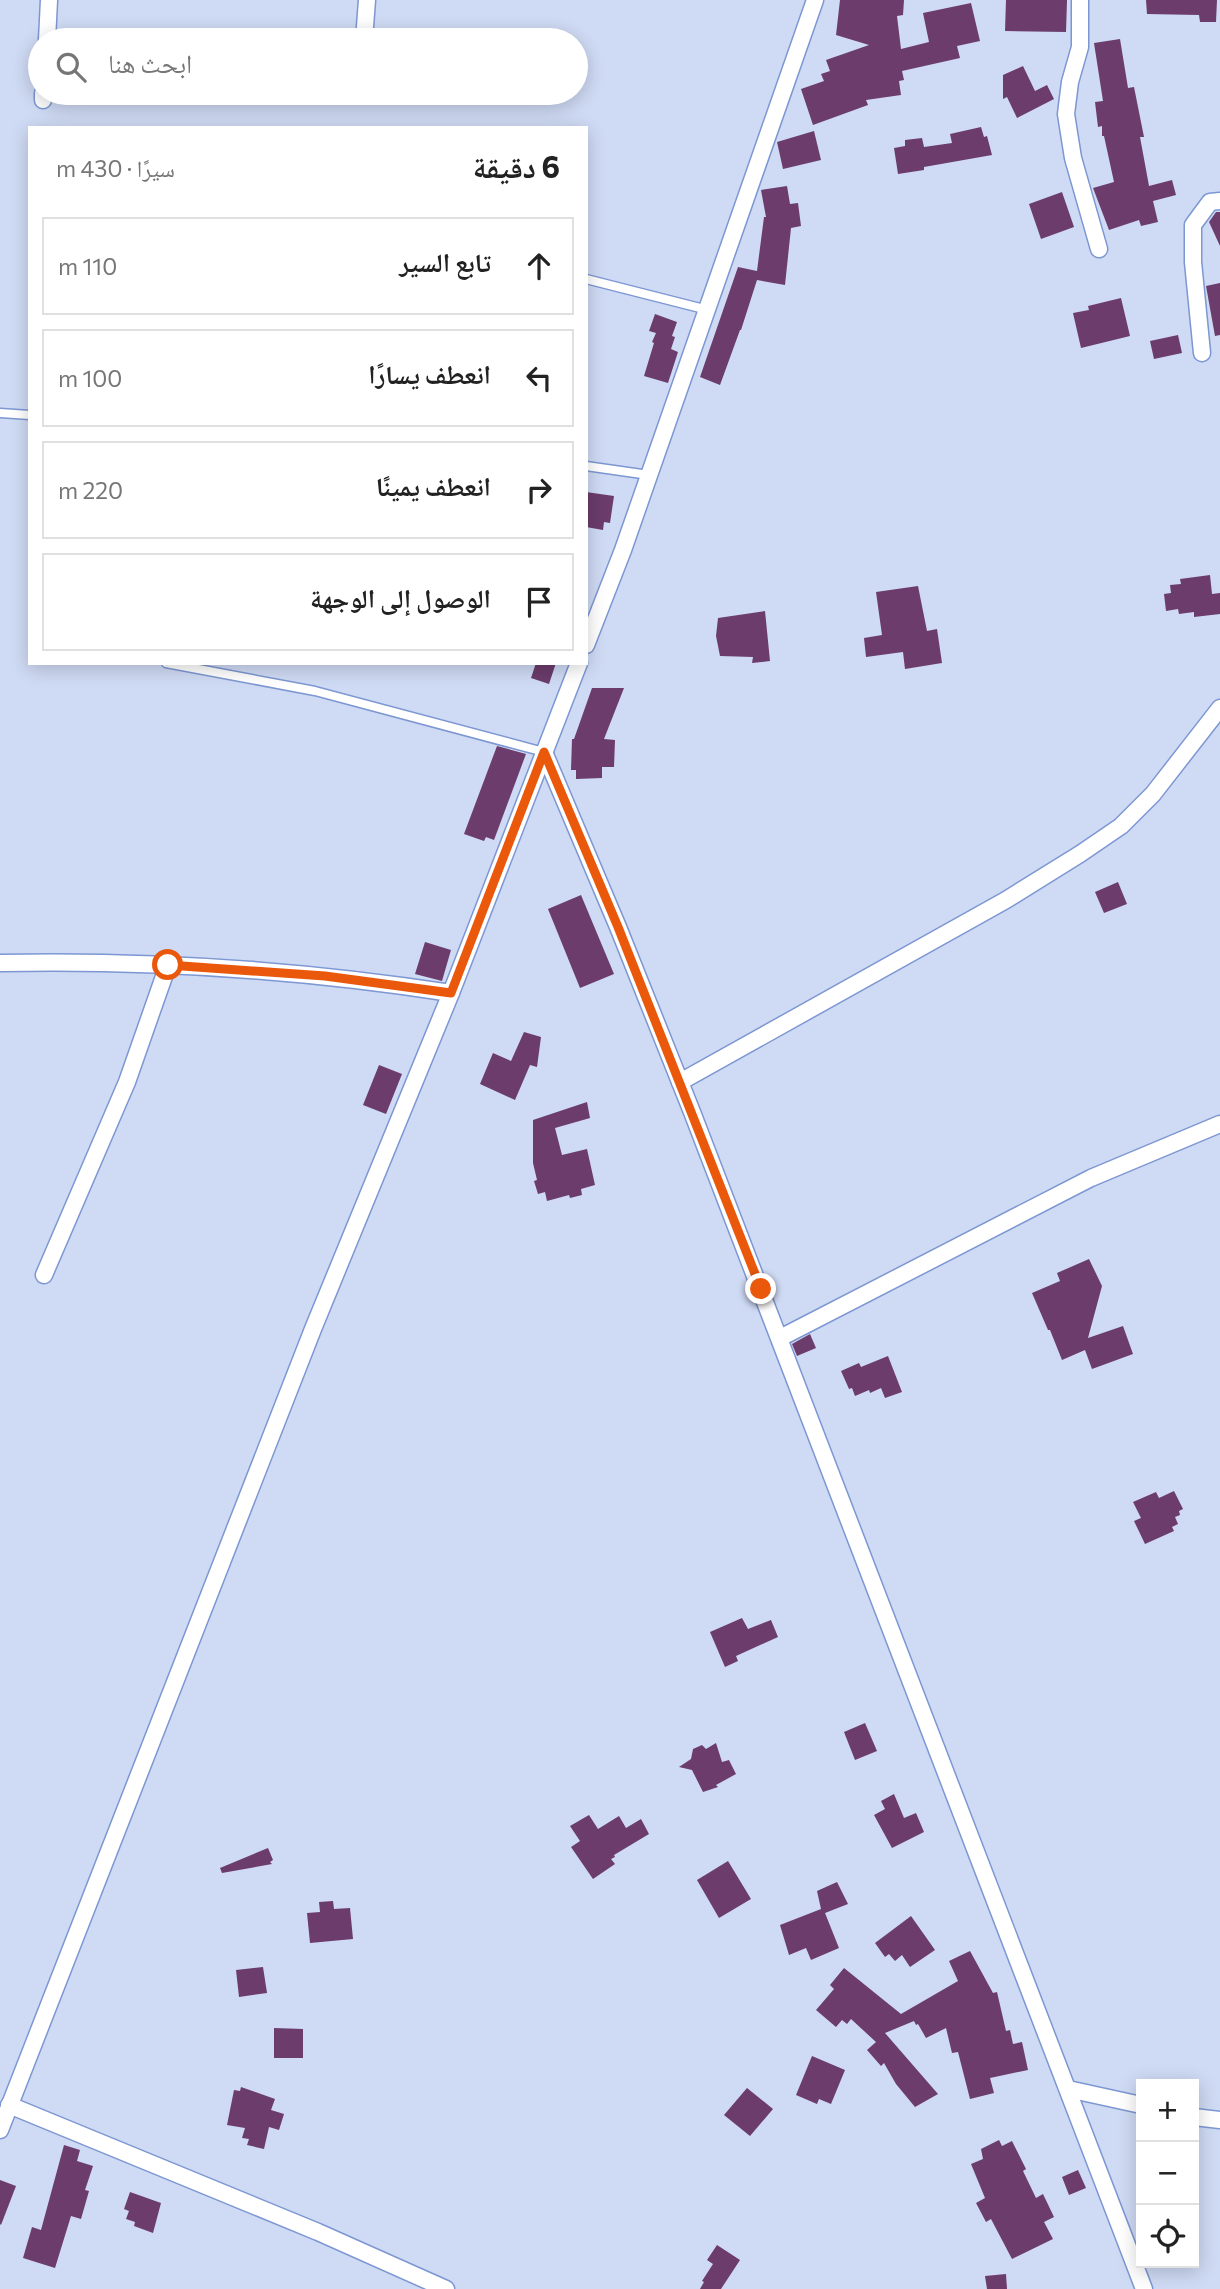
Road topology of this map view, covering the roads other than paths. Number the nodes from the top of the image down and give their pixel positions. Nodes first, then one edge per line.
1 (49, 0) edge
2 (367, 0) edge
3 (815, 0) edge
4 (1080, 0) edge
5 (48, 28) edge
6 (365, 28) edge
7 (1220, 201) edge
8 (1099, 249) dead end
9 (588, 280) edge
10 (709, 310) junction
11 (1202, 353) dead end
12 (0, 413) edge
13 (28, 415) edge
14 (588, 466) edge
15 (649, 475) junction
16 (588, 640) edge
17 (177, 665) edge
18 (578, 665) edge
19 (1220, 708) edge
20 (544, 752) junction
21 (0, 963) edge
22 (168, 965) junction
23 (451, 993) junction
24 (680, 1082) junction
25 (1220, 1124) edge
26 (44, 1275) dead end
27 (779, 1338) junction
28 (1068, 2089) junction
29 (1136, 2104) edge
30 (9, 2105) junction
31 (1199, 2118) edge
32 (1220, 2120) edge
33 (0, 2130) edge
34 (446, 2289) edge
35 (1144, 2289) edge

1 - 5 street
2 - 6 street
3 - 10 street
4 - 8 street
7 - 11 street
9 - 10 lane
10 - 15 street
12 - 13 lane
14 - 15 lane
15 - 16 street
17 - 20 lane
18 - 20 street
19 - 24 street
20 - 23 street
20 - 24 street
21 - 22 street
22 - 23 street
22 - 26 street
23 - 30 street
24 - 27 street
25 - 27 street
27 - 28 street
28 - 29 street
28 - 35 street
30 - 33 street
30 - 34 street
31 - 32 street

